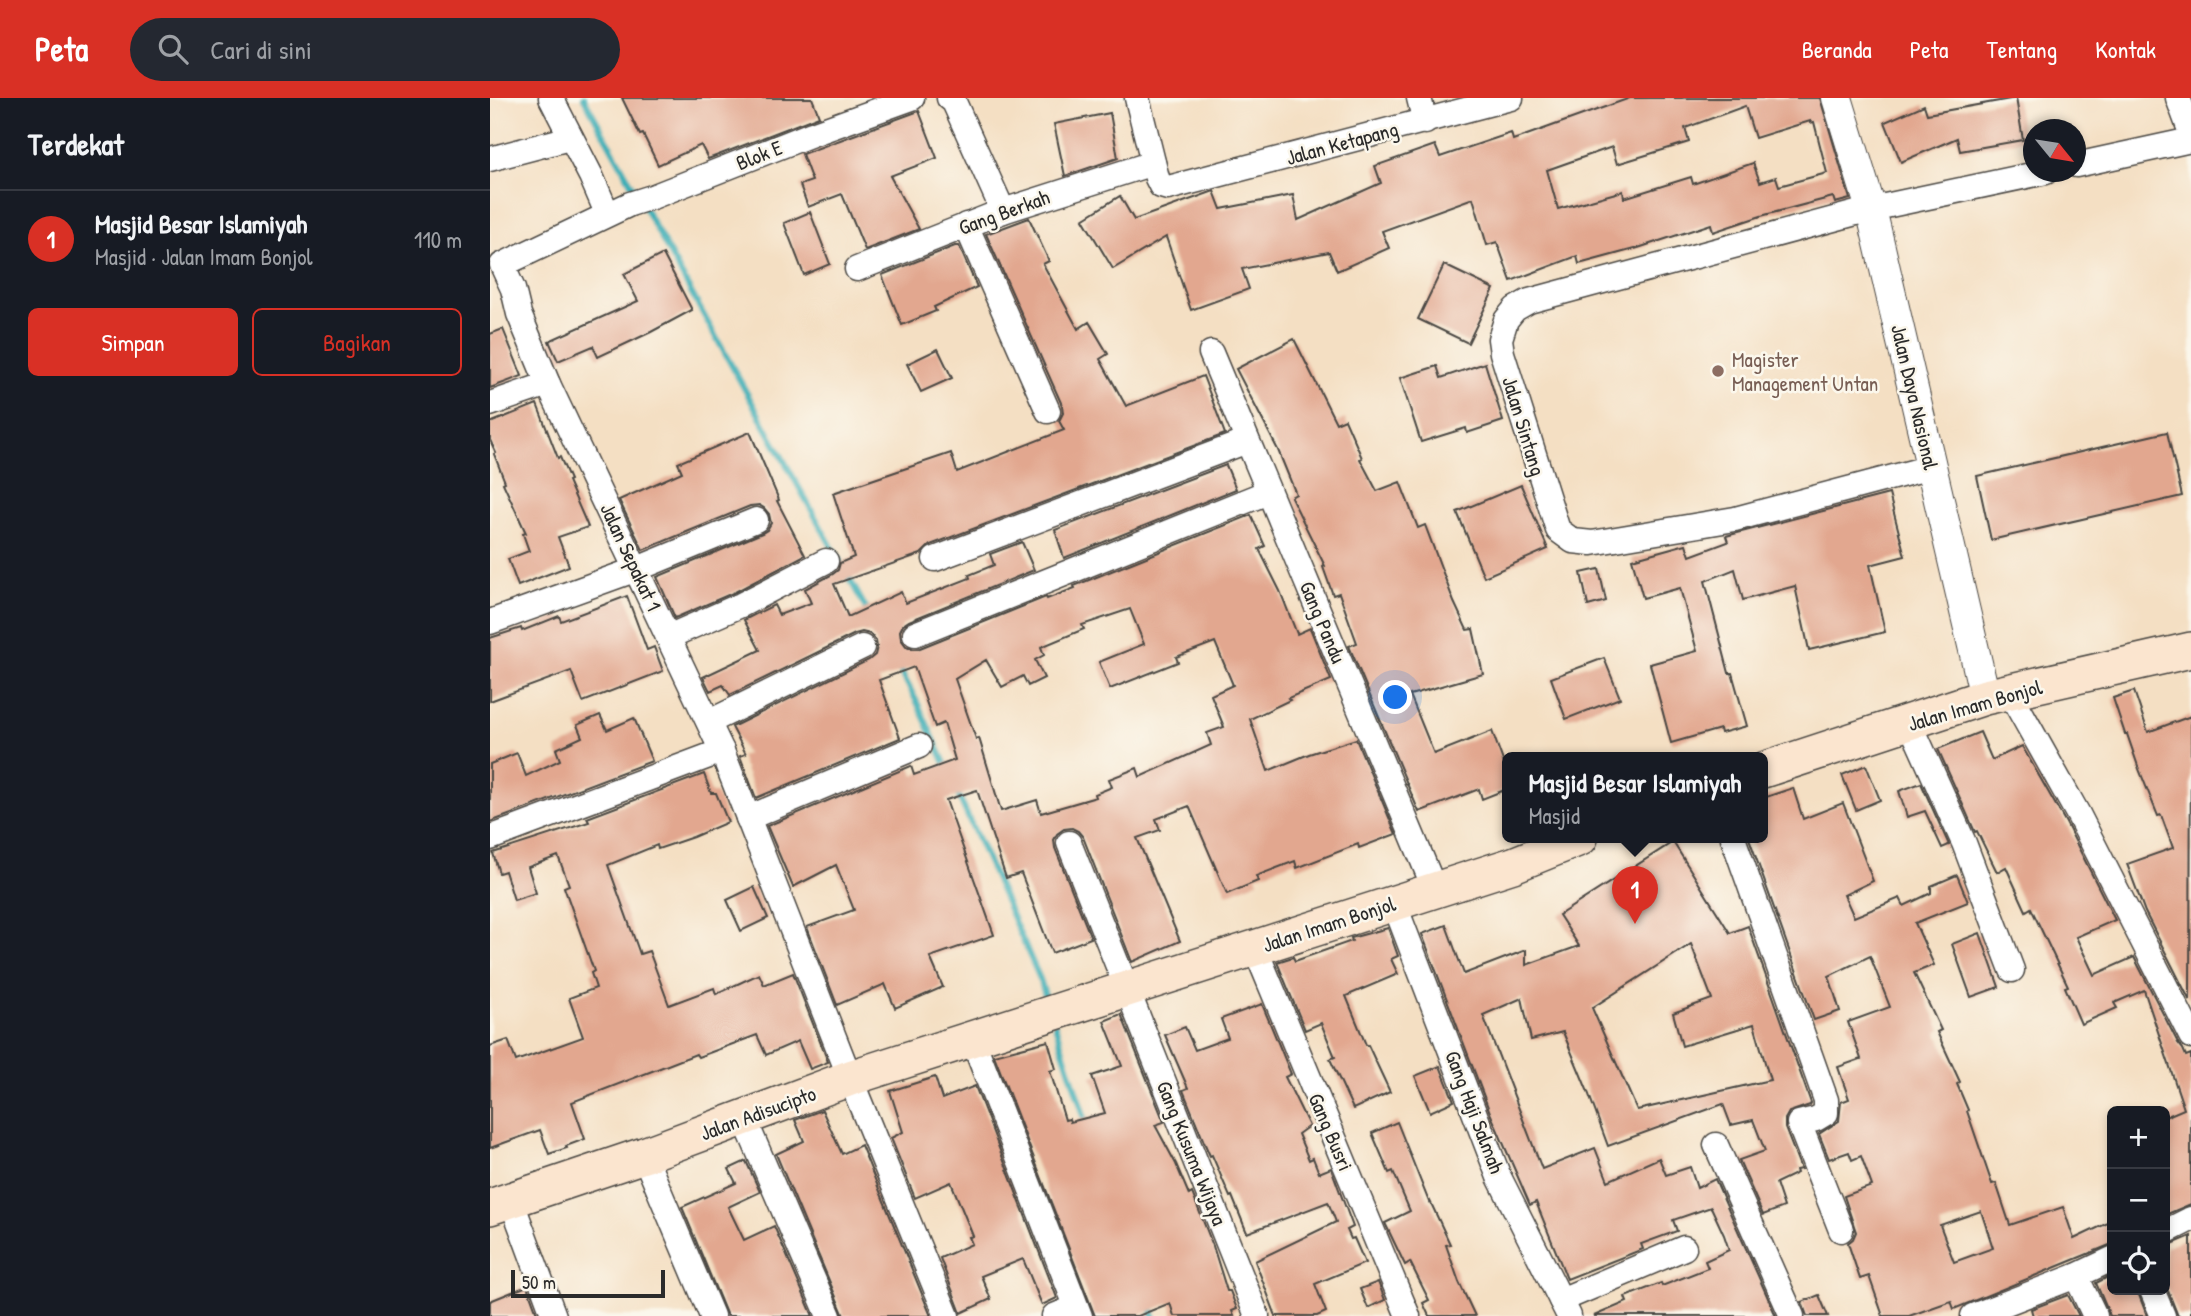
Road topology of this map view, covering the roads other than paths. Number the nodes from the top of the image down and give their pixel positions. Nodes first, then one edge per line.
1 (912, 98) edge
2 (949, 98) edge
3 (1138, 98) edge
4 (1511, 98) edge
5 (1837, 98) edge
6 (2178, 98) edge
7 (562, 100) edge
8 (1422, 110) edge
9 (2191, 133) edge
10 (570, 138) junction
11 (2191, 140) edge
12 (490, 159) edge
13 (1153, 163) junction
14 (2086, 163) edge
15 (2023, 177) edge
16 (1871, 209) junction
17 (1003, 211) junction
18 (607, 214) junction
19 (965, 225) junction
20 (496, 266) edge
21 (857, 269) dead end
22 (1211, 353) dead end
23 (548, 384) junction
24 (490, 404) edge
25 (1048, 411) dead end
26 (1247, 441) junction
27 (1931, 467) junction
28 (1268, 492) junction
29 (756, 520) dead end
30 (935, 559) dead end
31 (826, 561) dead end
32 (636, 569) junction
33 (490, 622) edge
34 (915, 634) dead end
35 (668, 637) junction
36 (862, 647) dead end
37 (2191, 650) edge
38 (1997, 695) junction
39 (709, 722) junction
40 (1910, 723) junction
41 (919, 746) dead end
42 (722, 751) junction
43 (1768, 768) edge
44 (748, 818) junction
45 (490, 838) edge
46 (1069, 843) dead end
47 (1568, 843) edge
48 (1735, 843) edge
49 (1435, 890) junction
50 (1394, 903) junction
51 (1255, 948) junction
52 (2012, 970) dead end
53 (1127, 990) junction
54 (1027, 1022) joint
55 (2191, 1036) edge
56 (972, 1038) junction
57 (850, 1078) junction
58 (744, 1118) junction
59 (1716, 1145) dead end
60 (644, 1155) junction
61 (500, 1204) edge
62 (2191, 1219) edge
63 (1841, 1230) dead end
64 (2170, 1230) edge
65 (1684, 1248) dead end
66 (2107, 1261) edge
67 (2076, 1276) junction
68 (2154, 1295) edge
69 (1565, 1308) edge
70 (2002, 1311) edge
71 (1070, 1313) edge
72 (554, 1316) edge
73 (712, 1316) edge
74 (830, 1316) edge
75 (947, 1316) edge
76 (1257, 1316) edge
77 (1408, 1316) edge
78 (1792, 1316) edge
79 (1973, 1316) edge
80 (2095, 1316) edge
81 (2163, 1316) edge

1 - 18 street, Blok E
2 - 17 street
3 - 13 street
4 - 8 street, Jalan Ketapang
5 - 16 street, Jalan Daya Nasional
6 - 9 street
7 - 10 street
8 - 13 street, Jalan Ketapang
10 - 12 street
10 - 18 street
11 - 14 street
13 - 17 street, Gang Berkah
15 - 16 street, Jalan Sintang
16 - 27 street, Jalan Daya Nasional
16 - 27 street, Jalan Sintang
17 - 19 street, Gang Berkah
18 - 20 street, Jalan Sepakat 1
19 - 21 street, Gang Berkah
19 - 25 street
20 - 23 street, Jalan Sepakat 1
22 - 26 street, Gang Pandu
23 - 24 street
23 - 32 street, Jalan Sepakat 1
26 - 28 street, Gang Pandu
26 - 30 street
27 - 38 street, Jalan Daya Nasional
28 - 34 street
28 - 49 street, Gang Pandu
29 - 32 street
31 - 35 street
32 - 33 street
32 - 35 street, Jalan Sepakat 1
35 - 39 street, Jalan Sepakat 1
36 - 39 street
37 - 38 main road, Jalan Imam Bonjol
38 - 40 main road, Jalan Imam Bonjol
38 - 55 street
39 - 42 street, Jalan Sepakat 1
40 - 43 main road, Jalan Imam Bonjol
40 - 52 street
41 - 44 street
42 - 44 street, Jalan Sepakat 1
42 - 45 street
44 - 57 street, Jalan Sepakat 1
46 - 53 street, Gang Kusuma Wijaya
47 - 49 main road, Jalan Imam Bonjol
48 - 63 street
49 - 50 main road, Jalan Imam Bonjol
50 - 51 main road, Jalan Imam Bonjol
50 - 69 street, Gang Haji Salmah
51 - 53 main road, Jalan Imam Bonjol
51 - 77 street, Gang Busri
53 - 54 main road, Jalan Imam Bonjol
53 - 76 street, Gang Kusuma Wijaya
54 - 56 main road, Jalan Adisucipto
56 - 57 main road, Jalan Adisucipto
56 - 71 street
57 - 58 main road, Jalan Adisucipto
57 - 75 street, Jalan Sepakat 1
58 - 60 main road, Jalan Adisucipto
58 - 74 street
59 - 78 street
60 - 61 main road, Jalan Adisucipto
60 - 73 street
61 - 72 street
62 - 64 street
65 - 69 street
66 - 67 street
67 - 70 street
67 - 80 street
68 - 81 street
70 - 79 street

